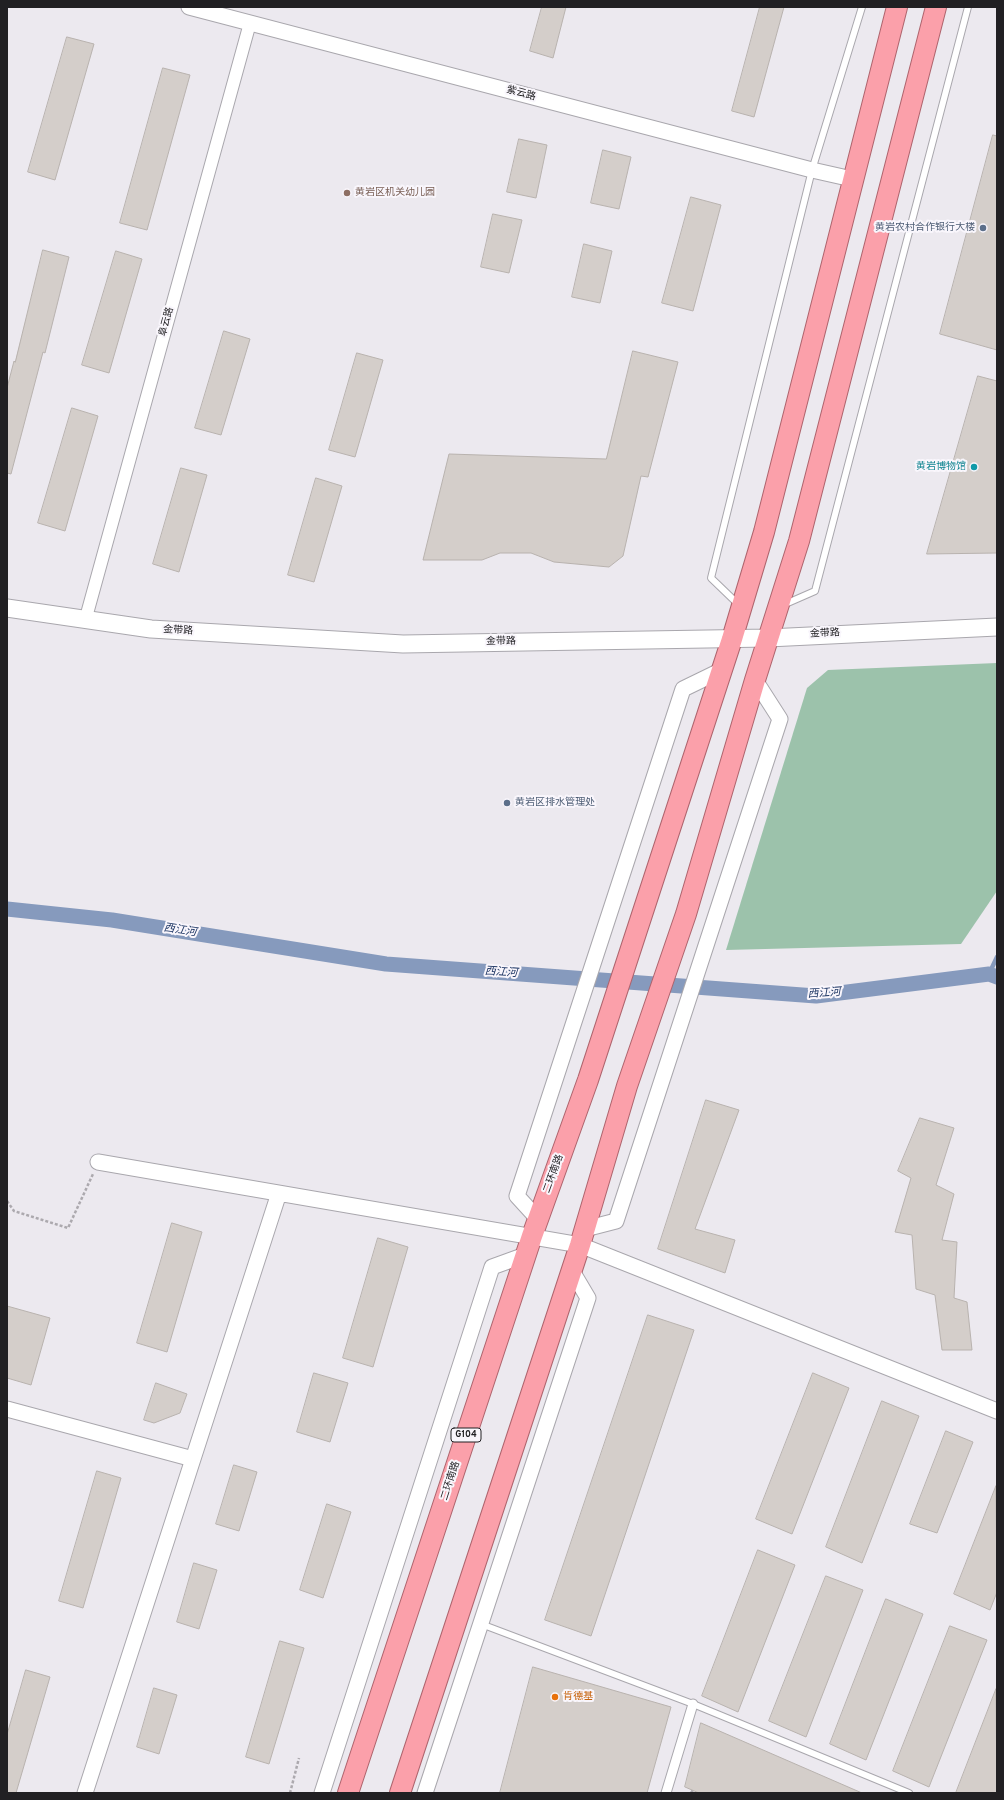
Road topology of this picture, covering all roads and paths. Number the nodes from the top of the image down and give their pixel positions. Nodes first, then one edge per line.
1 (189, 7) edge
2 (862, 7) edge
3 (897, 7) edge
4 (936, 7) edge
5 (968, 7) edge
6 (250, 23) junction
7 (812, 170) junction
8 (852, 179) junction
9 (741, 607) junction
10 (778, 607) junction
11 (7, 608) edge
12 (85, 621) junction
13 (997, 627) edge
14 (768, 638) junction
15 (732, 639) junction
16 (720, 671) junction
17 (755, 680) junction
18 (98, 1162) joint
19 (279, 1193) junction
20 (7, 1201) edge
21 (535, 1227) junction
22 (582, 1237) junction
23 (525, 1255) junction
24 (572, 1271) junction
25 (7, 1409) edge
26 (997, 1411) edge
27 (193, 1460) junction
28 (480, 1624) junction
29 (693, 1704) junction
30 (299, 1758) dead end
31 (85, 1793) edge
32 (290, 1793) edge
33 (322, 1793) edge
34 (348, 1793) edge
35 (400, 1793) edge
36 (425, 1793) edge
37 (666, 1793) edge
38 (908, 1793) edge

1 - 6 street, 紫云路
2 - 7 lane
3 - 8 highway, 二环南路
4 - 10 highway
5 - 10 lane
6 - 7 street, 紫云路
6 - 12 street, 阜云路
7 - 8 street, 紫云路
7 - 9 lane
8 - 9 highway, 二环南路
9 - 15 highway, 二环南路
10 - 14 highway
11 - 12 main road, 金带路
12 - 15 main road, 金带路
13 - 14 main road, 金带路
14 - 15 main road, 金带路
14 - 17 highway
15 - 16 highway, 二环南路
16 - 21 highway, 二环南路 / G104
16 - 21 street
17 - 22 highway
17 - 22 street
18 - 19 street
18 - 20 path
19 - 21 street
19 - 27 street
21 - 22 street
21 - 23 highway, 二环南路 / G104
22 - 24 highway
22 - 26 street
23 - 33 street
23 - 34 highway, 二环南路 / G104
24 - 28 street
24 - 35 highway
25 - 27 street
27 - 31 street
28 - 29 lane
28 - 36 street
29 - 37 street
29 - 38 lane
30 - 32 path

